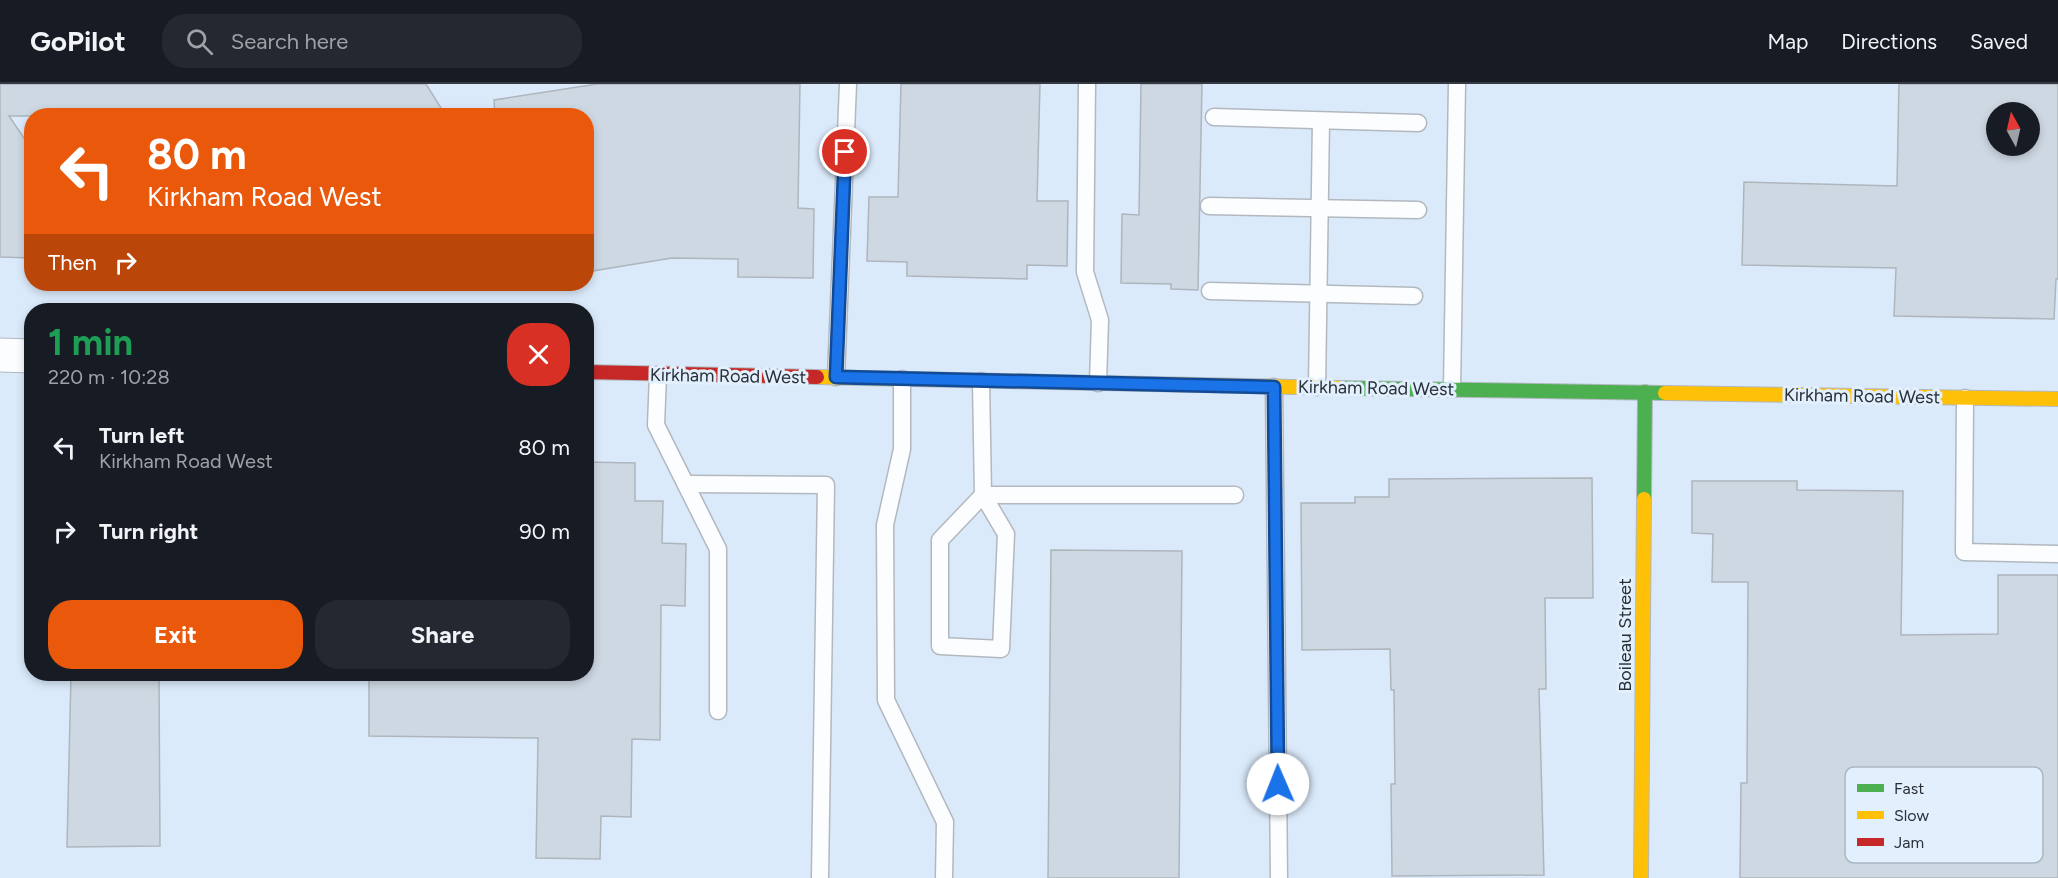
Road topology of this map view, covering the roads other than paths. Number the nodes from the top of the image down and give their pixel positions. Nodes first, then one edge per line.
1 (848, 84) edge
2 (1087, 84) edge
3 (1457, 84) edge
4 (1214, 117) dead end
5 (1321, 121) junction
6 (1418, 123) dead end
7 (1209, 206) dead end
8 (1320, 208) junction
9 (1418, 210) dead end
10 (1210, 291) dead end
11 (1319, 295) junction
12 (1414, 296) dead end
13 (0, 355) edge
14 (24, 356) edge
15 (594, 372) edge
16 (658, 375) junction
17 (836, 377) junction
18 (902, 379) junction
19 (981, 381) junction
20 (1098, 383) junction
21 (1274, 387) junction
22 (1317, 387) junction
23 (1452, 389) junction
24 (1645, 392) junction
25 (1965, 398) junction
26 (2058, 399) edge
27 (687, 484) junction
28 (983, 495) junction
29 (1235, 495) dead end
30 (2058, 554) edge
31 (718, 711) dead end
32 (820, 878) edge
33 (944, 878) edge
34 (1279, 878) edge
35 (1641, 878) edge

1 - 17 lane
2 - 20 lane
3 - 23 lane
4 - 5 lane
5 - 6 lane
5 - 8 lane
7 - 8 lane
8 - 9 lane
8 - 11 lane
10 - 11 lane
11 - 12 lane
11 - 22 lane
13 - 14 street
15 - 16 street, Kirkham Road West
16 - 17 street, Kirkham Road West
16 - 27 lane
17 - 18 street, Kirkham Road West
18 - 19 street, Kirkham Road West
18 - 33 lane
19 - 20 street, Kirkham Road West
19 - 28 lane
20 - 21 street, Kirkham Road West
21 - 22 street, Kirkham Road West
21 - 34 lane
22 - 23 street, Kirkham Road West
23 - 24 street, Kirkham Road West
24 - 25 street, Kirkham Road West
24 - 35 street, Boileau Street
25 - 26 street, Kirkham Road West
25 - 30 lane
27 - 31 lane
27 - 32 lane
28 - 28 lane
28 - 29 lane

